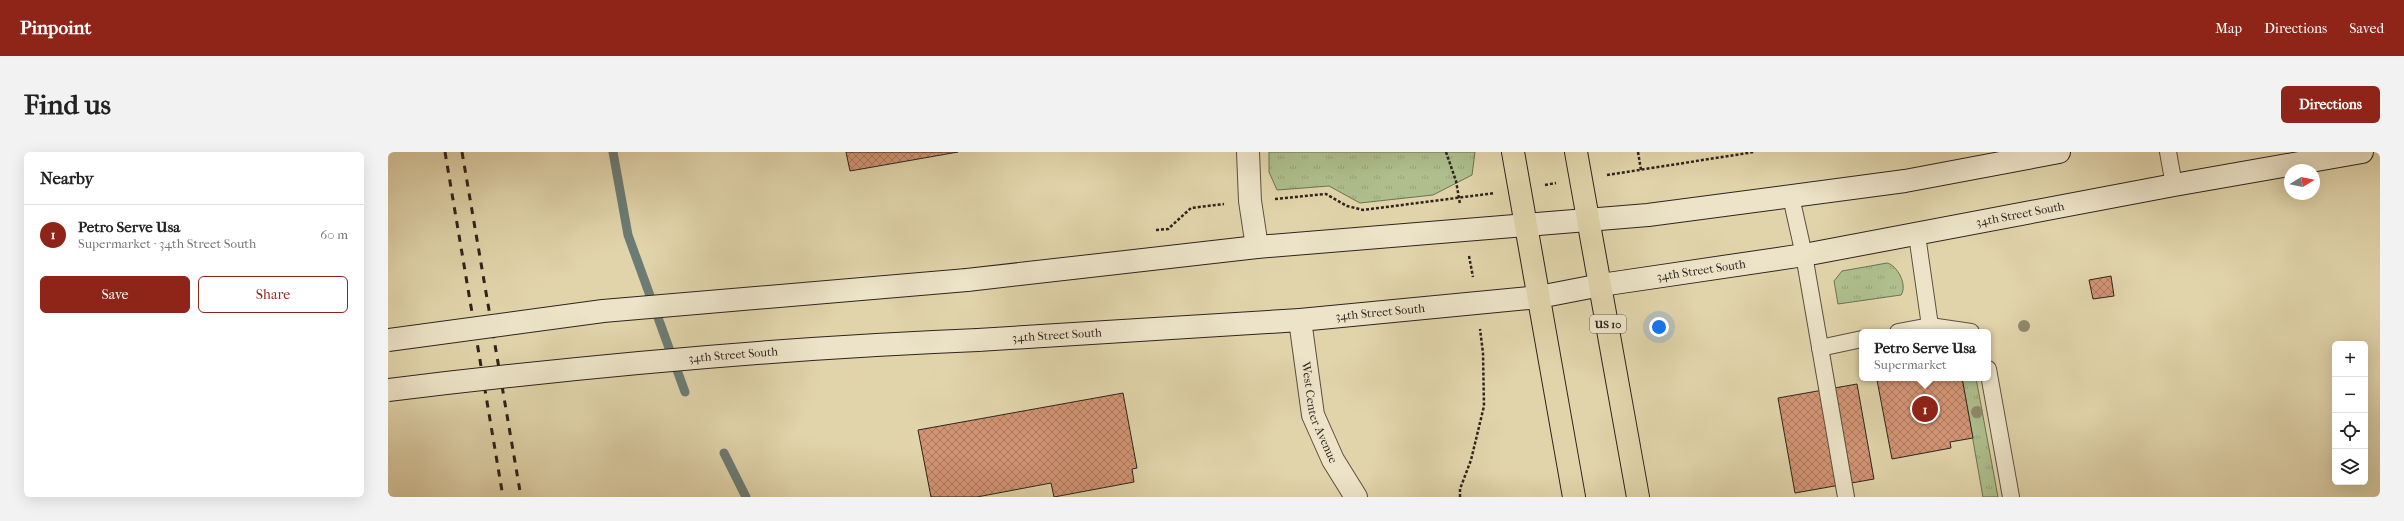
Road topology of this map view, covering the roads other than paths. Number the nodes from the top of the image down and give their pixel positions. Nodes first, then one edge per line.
1 (1248, 152) edge
2 (1513, 152) edge
3 (1576, 152) edge
4 (2059, 152) edge
5 (2168, 152) edge
6 (2362, 152) edge
7 (2174, 185) junction
8 (1791, 197) junction
9 (1588, 219) junction
10 (1526, 223) junction
11 (1917, 235) junction
12 (1257, 247) junction
13 (1804, 256) junction
14 (1602, 285) junction
15 (1538, 297) junction
16 (1300, 320) junction
17 (1930, 326) junction
18 (1914, 329) edge
19 (1950, 329) edge
20 (388, 340) edge
21 (1859, 340) edge
22 (1820, 348) junction
23 (1990, 381) edge
24 (388, 390) edge
25 (1356, 497) edge
26 (1574, 497) edge
27 (1638, 497) edge
28 (1846, 497) edge
29 (2011, 497) edge

1 - 12 main road
2 - 10 main road
3 - 9 main road, US 10
4 - 8 main road
5 - 7 lane
6 - 7 main road, 34th Street South
7 - 11 main road, 34th Street South
8 - 9 main road
8 - 13 lane
9 - 10 main road
9 - 14 main road, US 10
10 - 12 main road
10 - 15 main road
11 - 13 main road, 34th Street South
11 - 17 lane
12 - 20 main road, bridge
13 - 14 main road, 34th Street South
13 - 22 lane
14 - 15 main road, 34th Street South
14 - 27 main road, US 10
15 - 16 main road, 34th Street South
15 - 26 main road
16 - 24 main road, 34th Street South, bridge
16 - 25 main road, West Center Avenue
17 - 18 lane
17 - 19 lane
21 - 22 lane
22 - 28 lane
23 - 29 lane

